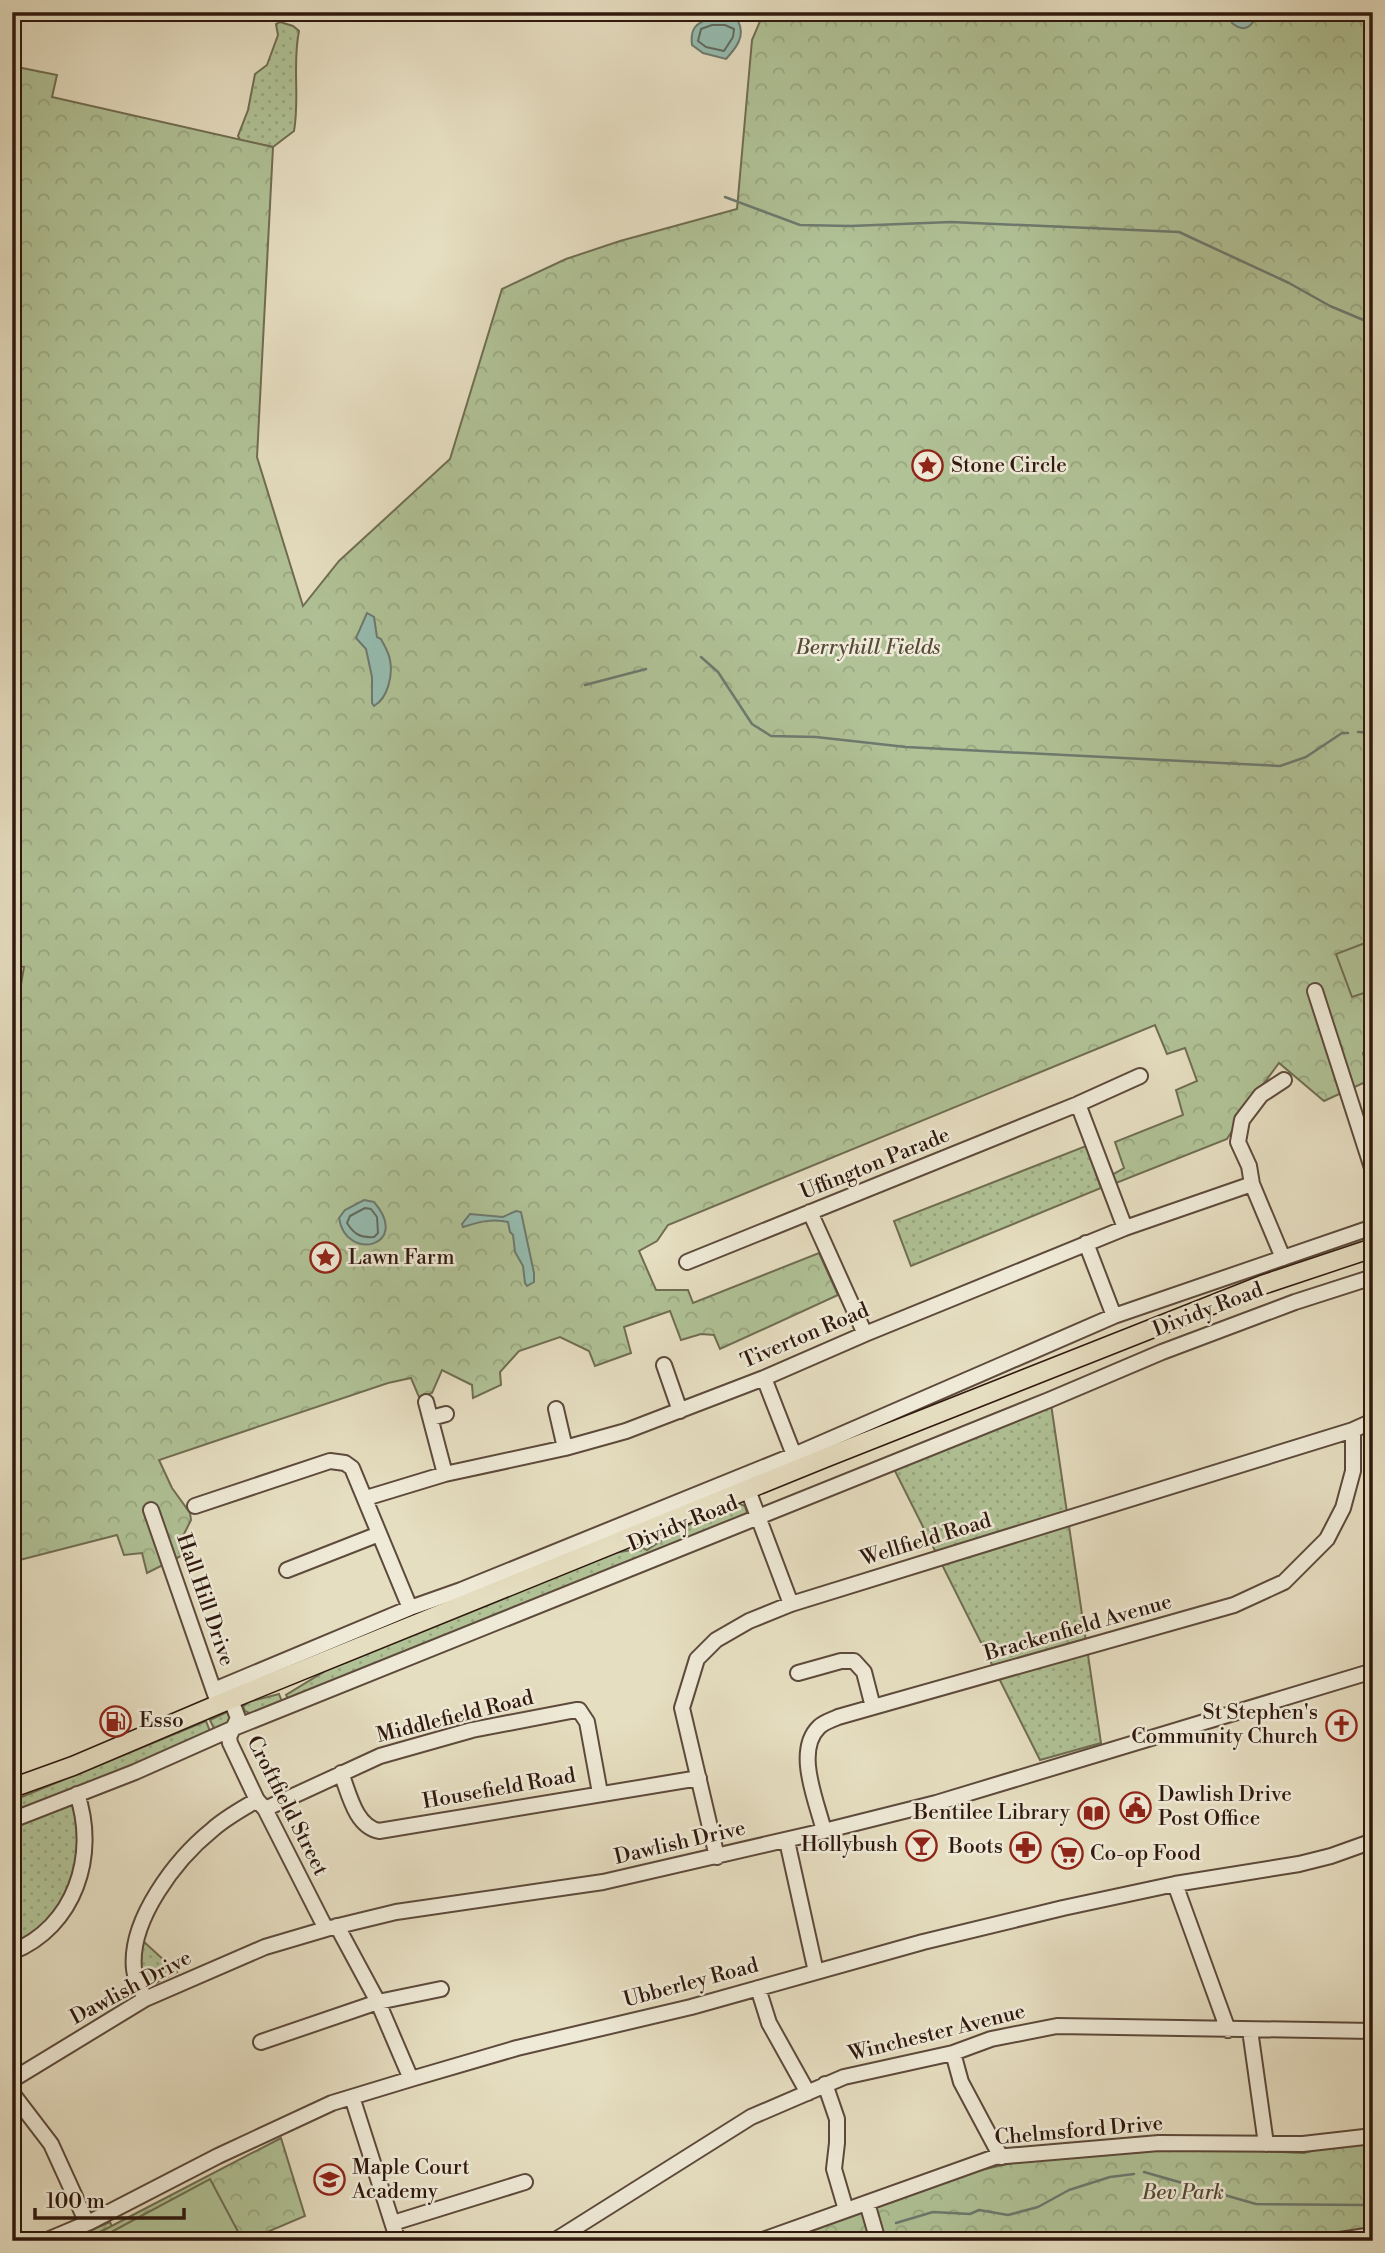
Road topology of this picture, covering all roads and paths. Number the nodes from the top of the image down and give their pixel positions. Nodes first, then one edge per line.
1 (1315, 990) dead end
2 (1140, 1076) dead end
3 (1284, 1080) dead end
4 (1078, 1104) junction
5 (1373, 1171) edge
6 (1252, 1184) junction
7 (810, 1212) junction
8 (1373, 1227) edge
9 (1125, 1228) junction
10 (1086, 1244) junction
11 (1373, 1248) edge
12 (1283, 1258) junction
13 (687, 1262) dead end
14 (1373, 1277) edge
15 (1114, 1316) junction
16 (865, 1334) junction
17 (664, 1365) dead end
18 (764, 1378) junction
19 (426, 1402) dead end
20 (556, 1409) dead end
21 (680, 1411) junction
22 (446, 1415) dead end
23 (431, 1419) junction
24 (1373, 1421) edge
25 (1353, 1430) junction
26 (565, 1447) junction
27 (794, 1455) junction
28 (445, 1474) junction
29 (748, 1490) junction
30 (366, 1498) junction
31 (195, 1506) dead end
32 (151, 1510) dead end
33 (759, 1518) junction
34 (379, 1534) junction
35 (287, 1570) dead end
36 (791, 1604) junction
37 (410, 1608) junction
38 (1373, 1671) edge
39 (798, 1673) dead end
40 (221, 1698) junction
41 (873, 1707) junction
42 (234, 1728) junction
43 (341, 1773) junction
44 (699, 1778) junction
45 (13, 1786) edge
46 (600, 1793) junction
47 (77, 1794) junction
48 (261, 1805) junction
49 (12, 1820) edge
50 (824, 1831) junction
51 (787, 1840) junction
52 (1373, 1842) edge
53 (717, 1857) junction
54 (1175, 1884) junction
55 (331, 1928) junction
56 (12, 1952) edge
57 (816, 1972) junction
58 (758, 1988) junction
59 (441, 1989) dead end
60 (145, 1999) junction
61 (378, 2002) junction
62 (1228, 2030) junction
63 (1250, 2030) junction
64 (1373, 2031) edge
65 (261, 2042) dead end
66 (953, 2053) junction
67 (411, 2079) junction
68 (12, 2080) edge
69 (825, 2084) junction
70 (12, 2093) edge
71 (808, 2093) junction
72 (352, 2097) junction
73 (1373, 2136) edge
74 (1266, 2144) junction
75 (1000, 2157) junction
76 (525, 2182) dead end
77 (867, 2203) junction
78 (846, 2210) junction
79 (87, 2223) junction
80 (393, 2224) junction
81 (1373, 2235) edge
82 (45, 2241) edge
83 (398, 2241) edge
84 (554, 2241) edge
85 (760, 2241) edge
86 (878, 2241) edge
87 (1333, 2241) edge

1 - 5 street
2 - 4 street, Uffington Parade
3 - 6 street
4 - 7 street, Uffington Parade
4 - 9 street
6 - 9 street, Tiverton Road
6 - 12 street
7 - 13 street, Uffington Parade
7 - 16 street
8 - 12 street, Dividy Road
9 - 10 street, Tiverton Road
10 - 15 street
10 - 16 street, Tiverton Road
11 - 29 main road, Dividy Road
12 - 15 street, Dividy Road
14 - 33 street, Dividy Road
15 - 27 street, Dividy Road
16 - 18 street, Tiverton Road
17 - 21 street
18 - 21 street, Tiverton Road
18 - 27 street
19 - 23 street
20 - 26 street
21 - 26 street, Tiverton Road
22 - 23 street
23 - 28 street
24 - 25 street, Wellfield Road
25 - 36 street, Wellfield Road
25 - 41 street, Brackenfield Avenue
26 - 28 street, Tiverton Road
27 - 37 street, Dividy Road
28 - 30 street, Tiverton Road
29 - 33 street
29 - 40 main road, Dividy Road
30 - 31 street
30 - 34 street
32 - 40 street, Hall Hill Drive
33 - 36 street
33 - 42 street, Dividy Road
34 - 35 street
34 - 37 street
36 - 44 street, Wellfield Road
37 - 40 street, Dividy Road
38 - 50 street, Dawlish Drive
39 - 41 street
40 - 42 street, Croftfield Street
40 - 45 main road, Dividy Road
41 - 50 street, Brackenfield Avenue
42 - 47 street, Dividy Road
42 - 48 street, Croftfield Street
43 - 46 street, Housefield Road
43 - 46 street, Middlefield Road
43 - 48 street, Middlefield Road
44 - 46 street, Housefield Road
44 - 53 street, Wellfield Road
47 - 49 street, Dividy Road
47 - 56 street
48 - 55 street, Croftfield Street
48 - 60 street, Middlefield Road
50 - 51 street, Dawlish Drive
51 - 53 street, Dawlish Drive
51 - 57 street
52 - 54 street, Ubberley Road
53 - 55 street, Dawlish Drive
54 - 57 street, Ubberley Road
54 - 62 street
55 - 60 street, Dawlish Drive
55 - 61 street, Croftfield Street
57 - 58 street, Ubberley Road
58 - 67 street, Ubberley Road
58 - 71 street
59 - 61 street
60 - 68 street, Dawlish Drive
61 - 65 street
61 - 67 street, Croftfield Street
62 - 63 street, Winchester Avenue
62 - 66 street, Winchester Avenue
63 - 64 street, Winchester Avenue
63 - 74 street
66 - 69 street, Winchester Avenue
66 - 75 street
67 - 72 street, Ubberley Road
69 - 71 street, Winchester Avenue
69 - 78 street
70 - 79 street
71 - 84 street, Winchester Avenue
72 - 79 street, Ubberley Road
72 - 80 street
73 - 74 street, Chelmsford Drive
74 - 75 street, Chelmsford Drive
75 - 77 street, Chelmsford Drive
76 - 80 street
77 - 78 street, Chelmsford Drive
77 - 86 street
78 - 85 street, Chelmsford Drive
79 - 82 street, Ubberley Road
80 - 83 street
81 - 87 street

